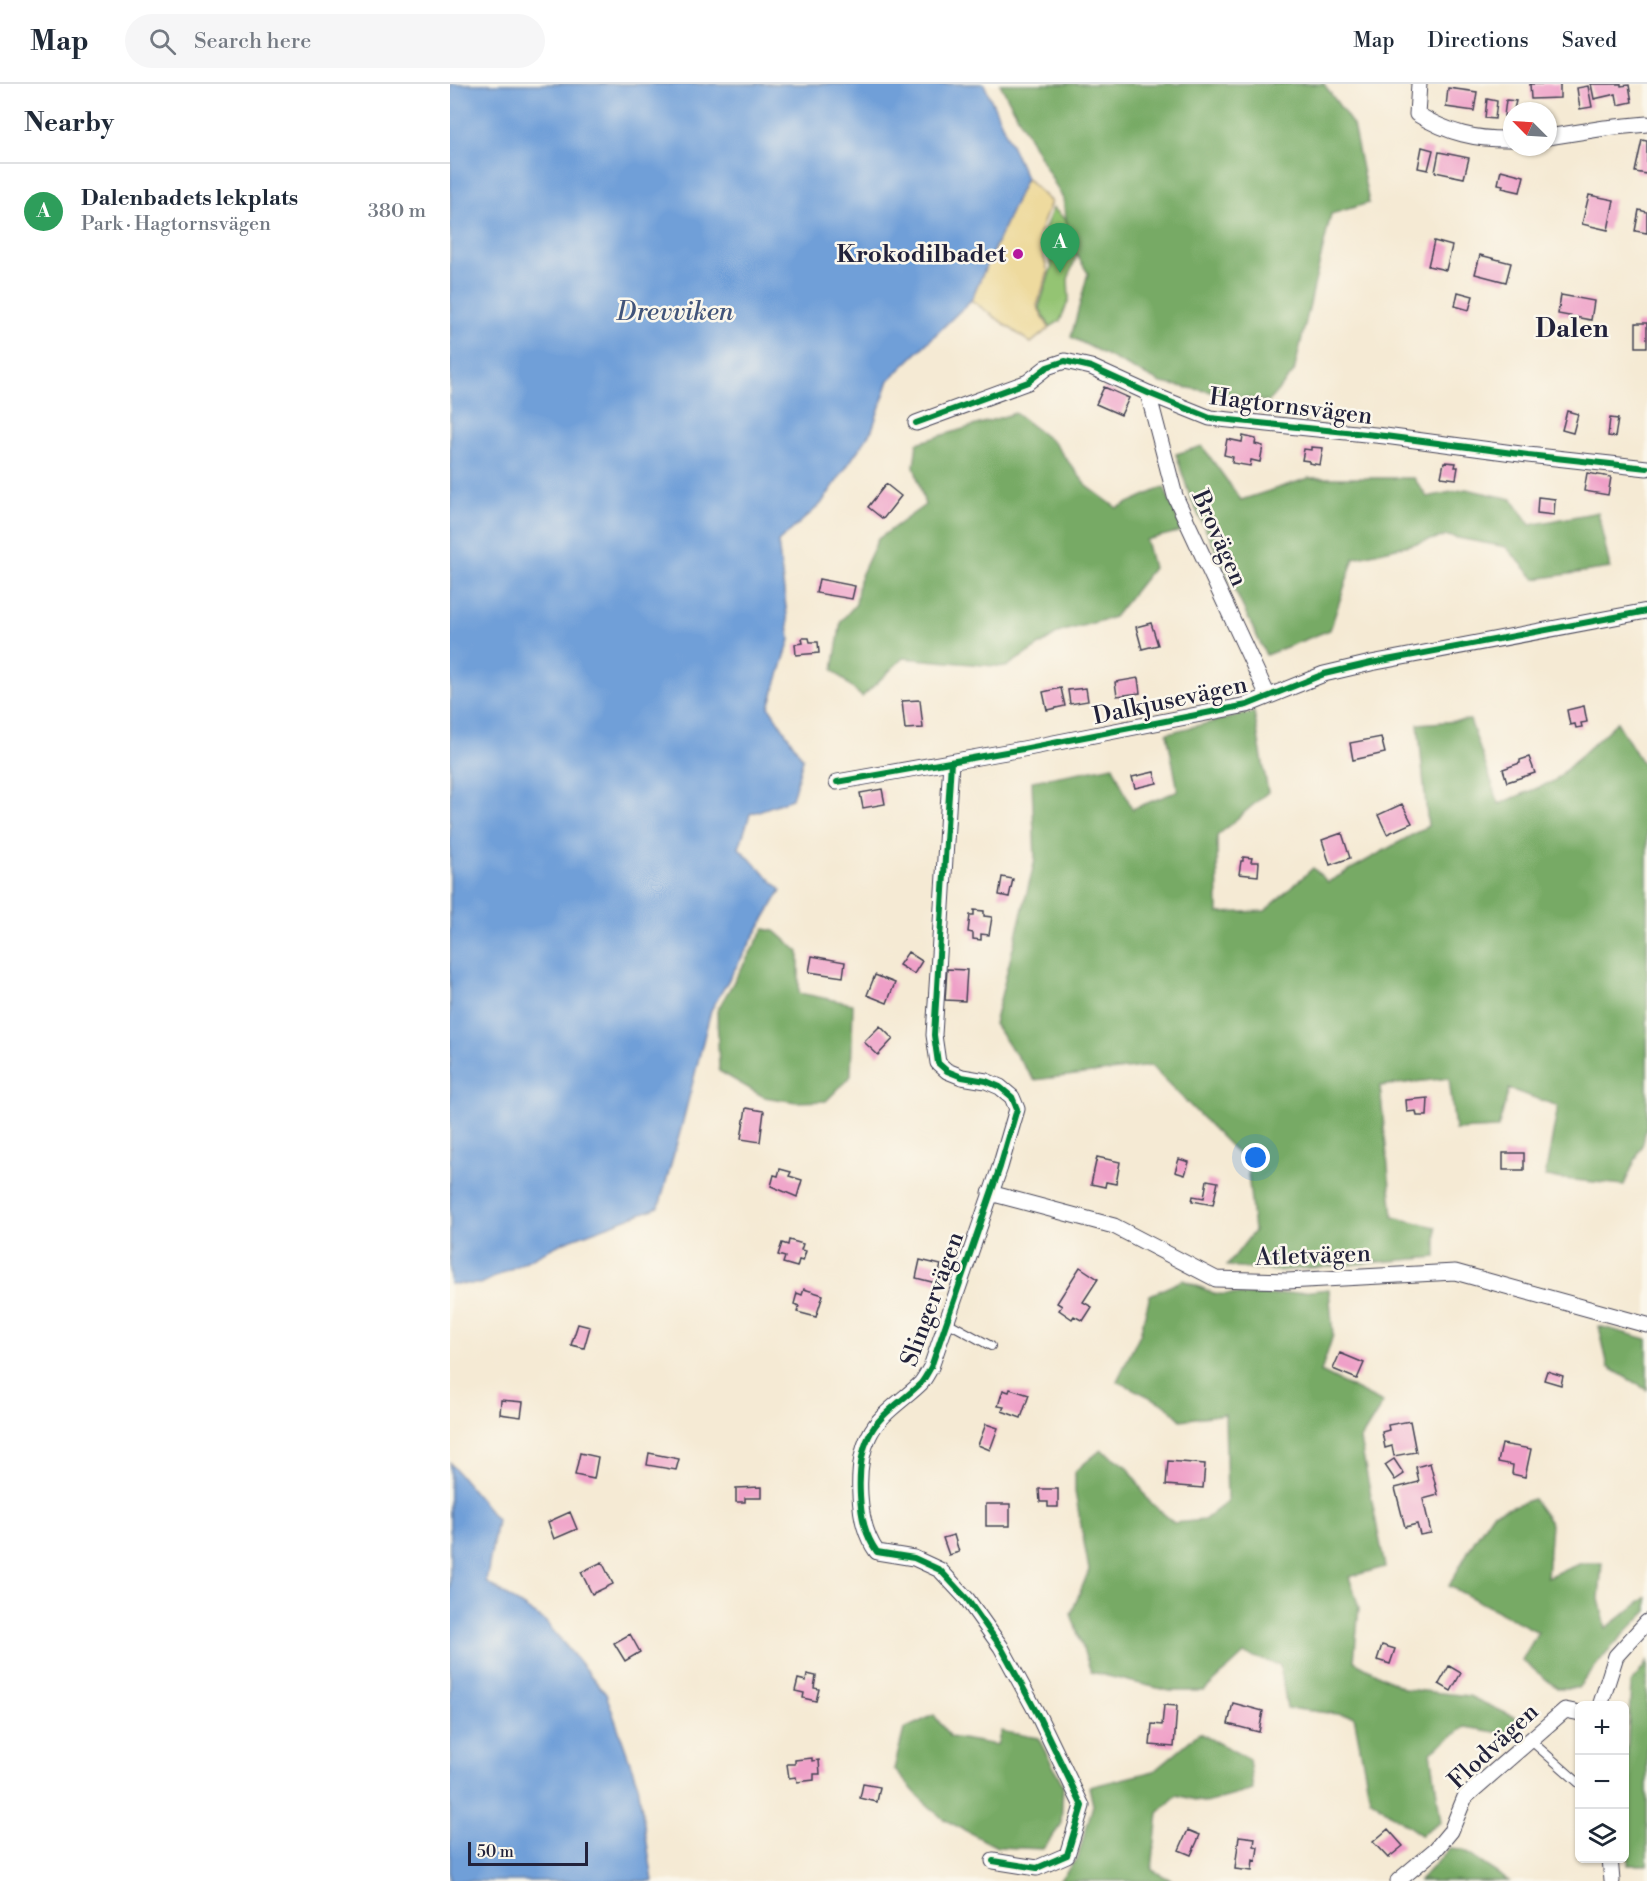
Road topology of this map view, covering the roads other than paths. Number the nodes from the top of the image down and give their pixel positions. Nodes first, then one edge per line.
1 (1419, 84) edge
2 (1647, 124) edge
3 (1557, 136) edge
4 (1503, 139) edge
5 (1148, 393) junction
6 (916, 423) dead end
7 (1647, 468) edge
8 (1647, 611) edge
9 (1268, 696) junction
10 (951, 762) junction
11 (837, 782) dead end
12 (990, 1193) junction
13 (947, 1322) junction
14 (1647, 1325) edge
15 (991, 1347) dead end
16 (1647, 1622) edge
17 (1602, 1701) edge
18 (1575, 1712) edge
19 (1529, 1739) junction
20 (1575, 1780) edge
21 (993, 1861) dead end
22 (1610, 1863) edge
23 (1398, 1881) edge
24 (1612, 1881) edge

1 - 4 street
2 - 3 street
5 - 6 street, Hagtornsvägen
5 - 7 street, Hagtornsvägen
5 - 9 street, Brovägen
8 - 9 street, Dalkjusevägen
9 - 10 street, Dalkjusevägen
10 - 11 street, Dalkjusevägen
10 - 12 street, Slingervägen
12 - 13 street, Slingervägen
12 - 14 street, Atletvägen
13 - 15 lane
13 - 21 street, Slingervägen
16 - 17 street
18 - 19 street, Flodvägen
19 - 20 lane
19 - 23 street, Flodvägen
22 - 24 street

